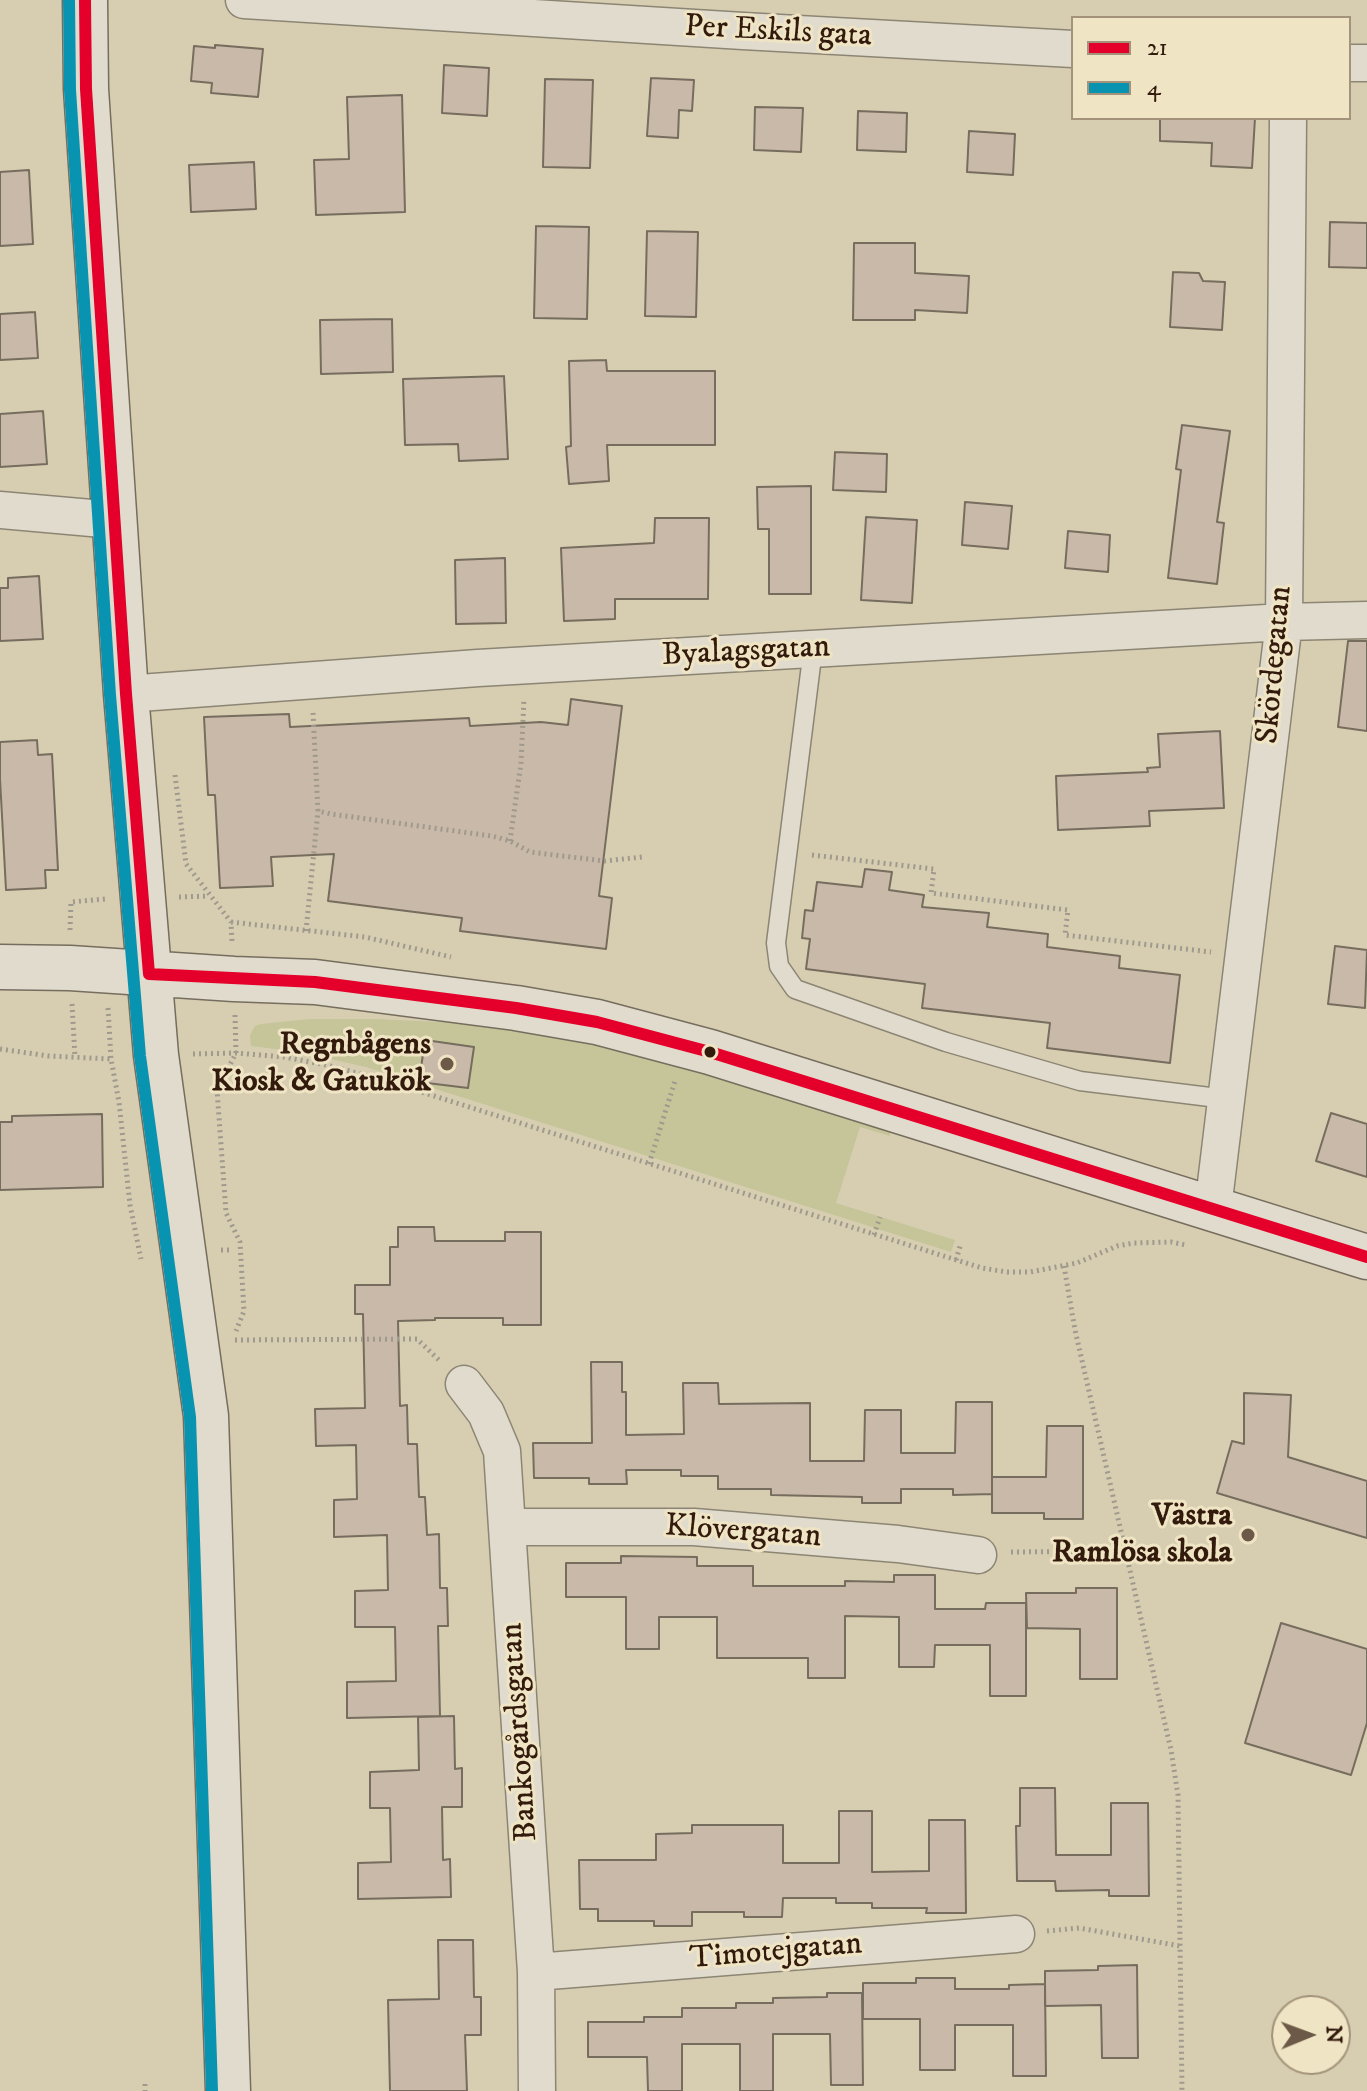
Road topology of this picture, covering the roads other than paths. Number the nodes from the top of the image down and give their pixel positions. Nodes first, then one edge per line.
1 (85, 0) edge
2 (244, 0) edge
3 (743, 16) edge
4 (1071, 49) edge
5 (1288, 120) edge
6 (0, 510) edge
7 (114, 520) junction
8 (1367, 620) edge
9 (1284, 622) junction
10 (813, 649) junction
11 (126, 694) junction
12 (0, 967) edge
13 (149, 974) junction
14 (1226, 1099) junction
15 (1204, 1227) junction
16 (1367, 1257) edge
17 (464, 1384) road end
18 (507, 1527) junction
19 (978, 1555) road end
20 (1016, 1934) road end
21 (536, 1972) junction
22 (228, 2091) edge
23 (537, 2091) edge

1 - 7 street
2 - 3 street, Per Eskils gata
3 - 4 street, Per Eskils gata
5 - 9 street, Skördegatan
6 - 7 street
7 - 11 street
8 - 9 street, Byalagsgatan
9 - 10 street, Byalagsgatan
9 - 14 street, Skördegatan
10 - 11 street, Byalagsgatan
10 - 14 lane
11 - 13 street
12 - 13 street
13 - 15 street
13 - 22 street
14 - 15 street, Skördegatan
15 - 16 street
17 - 18 street, Bankogårdsgatan
18 - 19 street, Klövergatan
18 - 21 street, Bankogårdsgatan
20 - 21 street, Timotejgatan
21 - 23 street, Bankogårdsgatan

